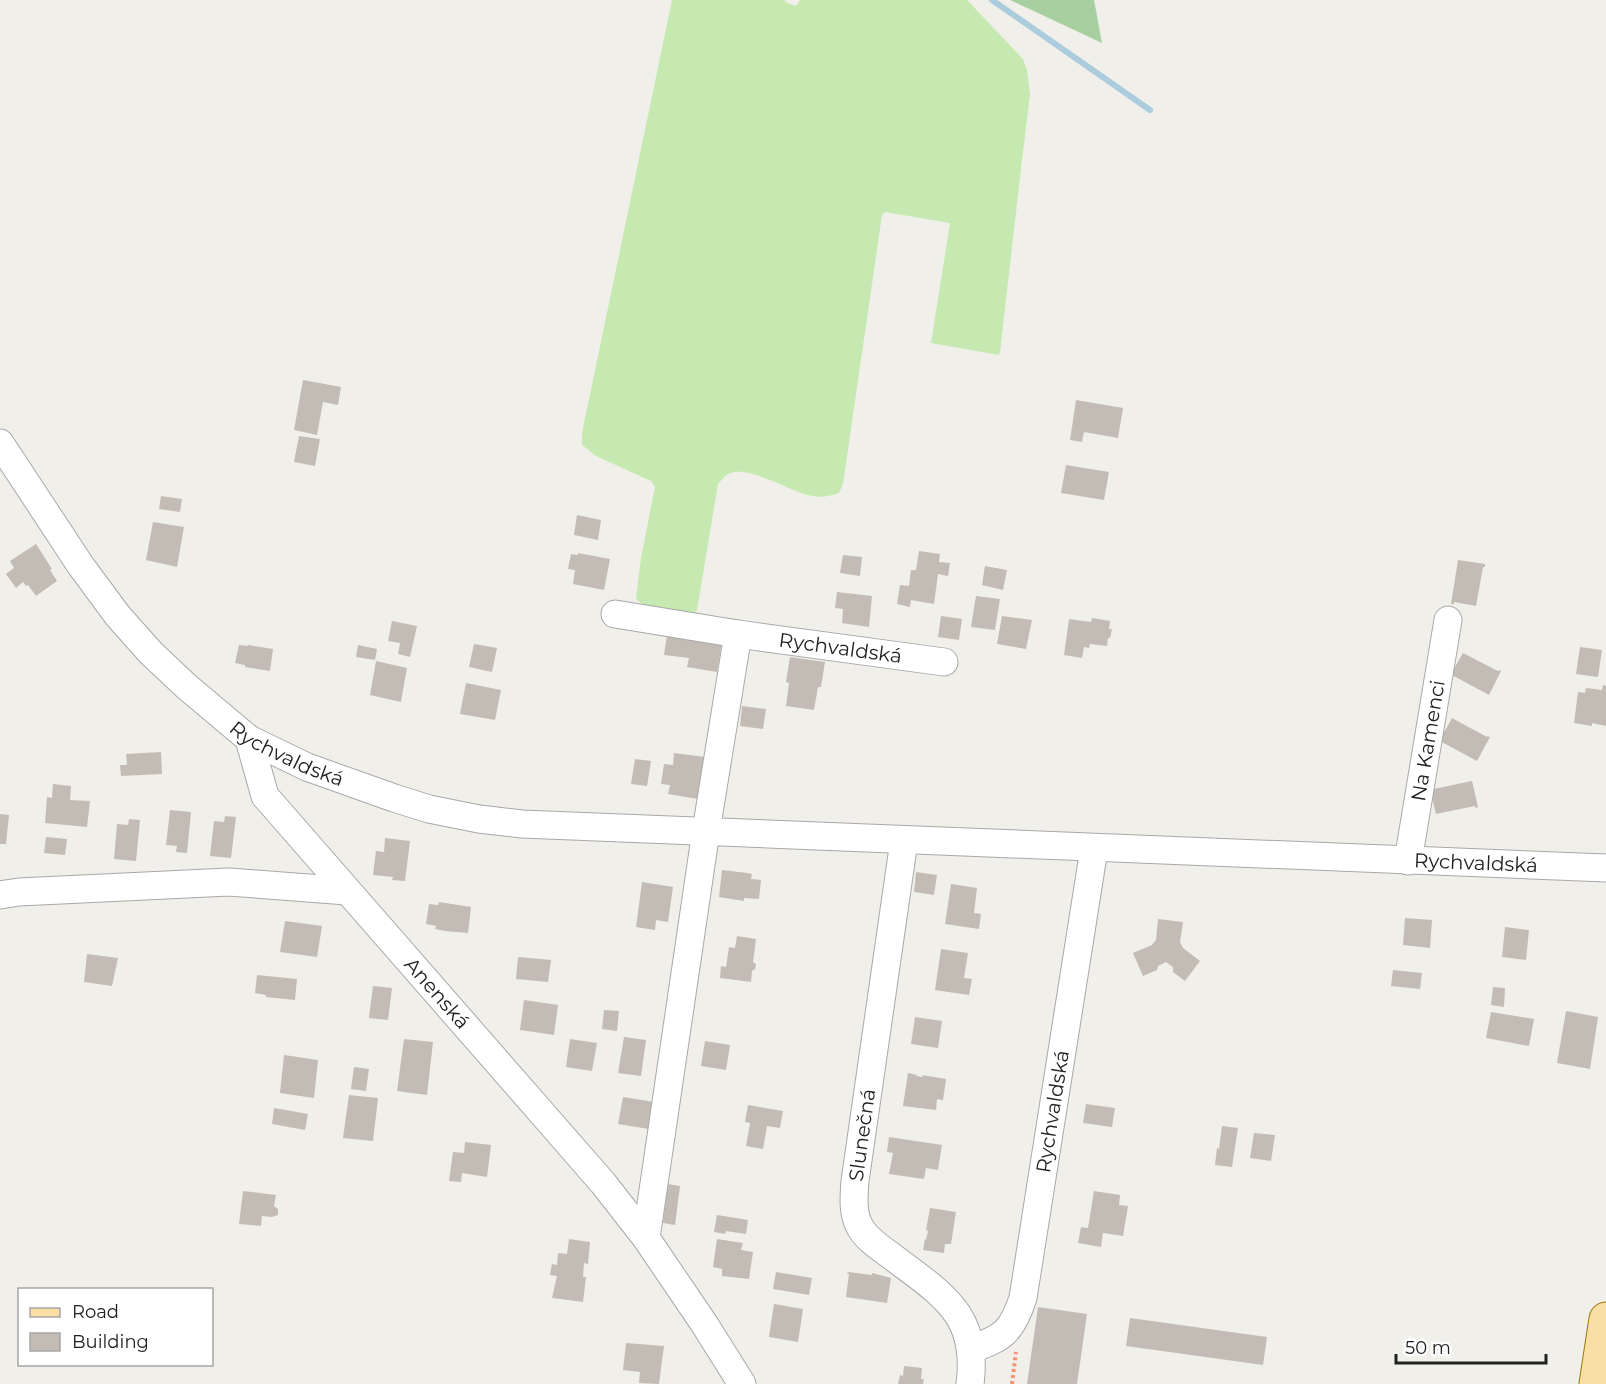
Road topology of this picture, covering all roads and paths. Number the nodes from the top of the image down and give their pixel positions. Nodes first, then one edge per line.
1 (0, 443) edge
2 (615, 614) dead end
3 (1448, 620) dead end
4 (738, 634) junction
5 (944, 662) dead end
6 (249, 739) junction
7 (706, 831) junction
8 (904, 841) junction
9 (1094, 849) junction
10 (1408, 861) junction
11 (1606, 868) edge
12 (347, 891) junction
13 (0, 895) edge
14 (646, 1238) junction
15 (1606, 1319) edge
16 (971, 1348) junction
17 (742, 1384) edge
18 (970, 1384) edge
19 (1596, 1384) edge

1 - 6 street, Rychvaldská
2 - 4 street, Rychvaldská
3 - 10 street, Na Kamenci
4 - 5 street, Rychvaldská
4 - 7 street
6 - 7 street, Rychvaldská
6 - 12 street, Anenská
7 - 8 street, Rychvaldská
7 - 14 street
8 - 9 street, Rychvaldská
8 - 16 street, Slunečná
9 - 10 street, Rychvaldská
9 - 16 street, Rychvaldská
10 - 11 street, Rychvaldská
12 - 13 street
12 - 14 street, Anenská
14 - 17 street, Anenská
15 - 19 main road
16 - 18 street, Slunečná

